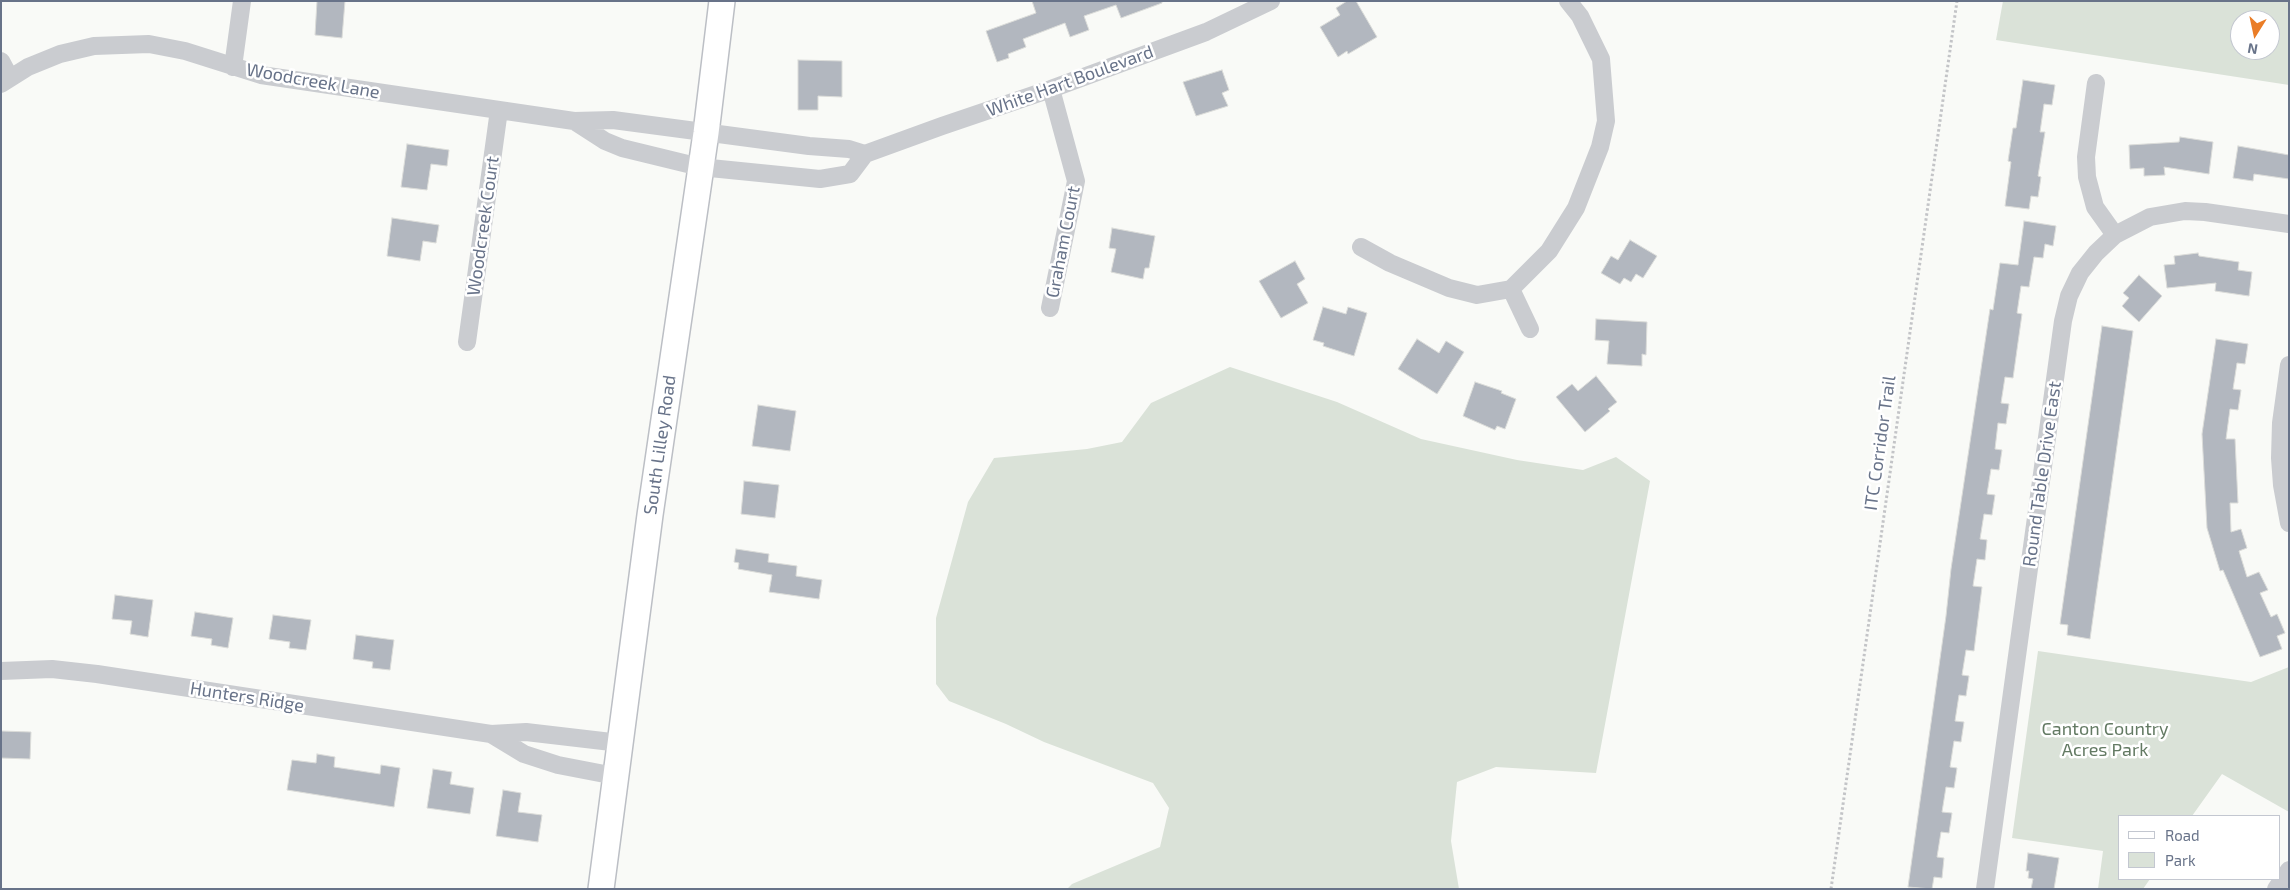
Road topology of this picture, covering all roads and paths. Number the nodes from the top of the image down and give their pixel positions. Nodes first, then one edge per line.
1 (242, 1) edge
2 (722, 1) edge
3 (1271, 1) edge
4 (1568, 1) edge
5 (1957, 1) edge
6 (1, 61) edge
7 (233, 67) junction
8 (5, 81) edge
9 (2096, 83) dead end
10 (1051, 90) junction
11 (499, 110) junction
12 (574, 121) junction
13 (706, 133) junction
14 (865, 154) junction
15 (700, 166) junction
16 (2289, 224) edge
17 (2115, 235) junction
18 (1361, 247) dead end
19 (1511, 289) junction
20 (1050, 308) dead end
21 (1530, 329) dead end
22 (467, 342) dead end
23 (2289, 365) edge
24 (2284, 458) edge
25 (2289, 524) edge
26 (1, 671) edge
27 (491, 734) junction
28 (620, 743) junction
29 (616, 776) junction
30 (2289, 870) edge
31 (601, 889) edge
32 (1831, 889) edge
33 (1985, 889) edge
34 (2276, 889) edge

1 - 7 street
2 - 13 street, South Lilley Road
3 - 10 street, White Hart Boulevard
4 - 19 street
5 - 32 path, ITC Corridor Trail
6 - 8 street
7 - 8 street, Woodcreek Lane
7 - 11 street, Woodcreek Lane
9 - 17 street
10 - 14 street, White Hart Boulevard
10 - 20 street, Graham Court
11 - 12 street, Woodcreek Lane
11 - 22 street, Woodcreek Court
12 - 13 street, Woodcreek Lane
12 - 15 street, Woodcreek Lane
13 - 14 street
13 - 15 street, South Lilley Road
14 - 15 street
15 - 28 street, South Lilley Road
16 - 17 street, Round Table Drive East
17 - 33 street, Round Table Drive East
18 - 19 street
19 - 21 street
23 - 24 street
24 - 25 street
26 - 27 street, Hunters Ridge
27 - 28 street, Hunters Ridge
27 - 29 street, Hunters Ridge
28 - 29 street, South Lilley Road
29 - 31 street, South Lilley Road
30 - 34 street

